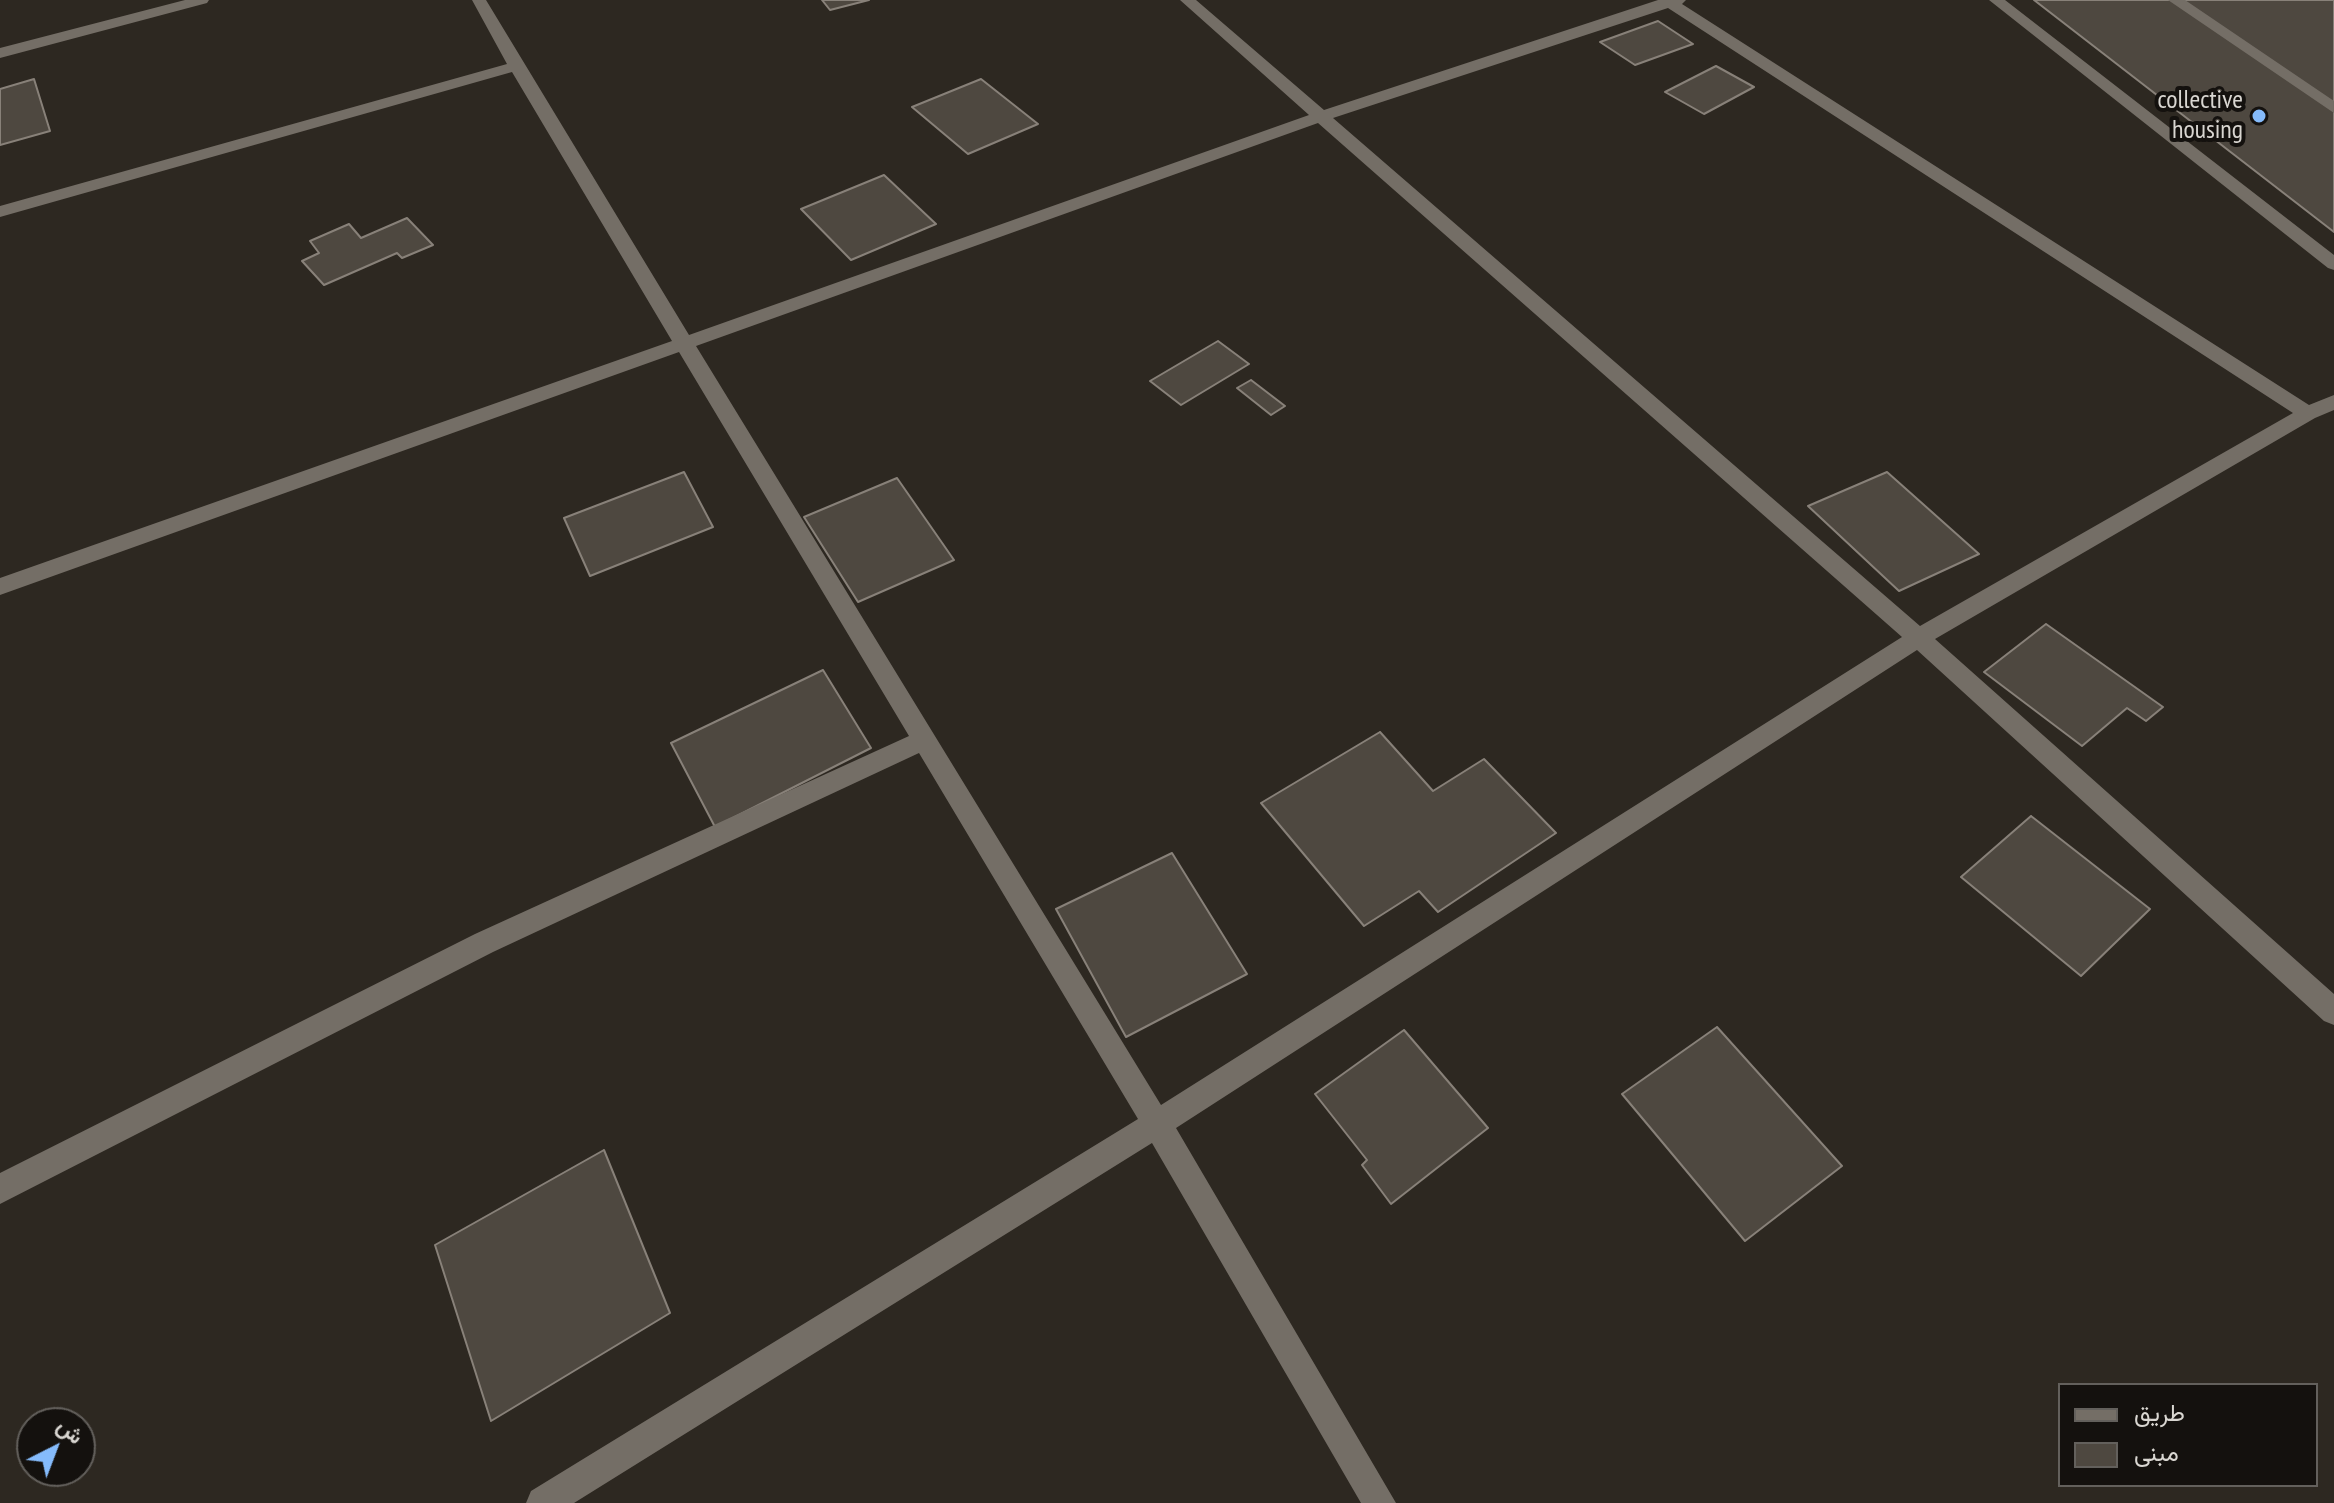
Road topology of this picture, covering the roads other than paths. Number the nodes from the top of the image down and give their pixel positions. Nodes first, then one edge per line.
1 (202, 0) edge
2 (479, 0) edge
3 (1187, 0) edge
4 (1996, 0) edge
5 (2175, 0) edge
6 (1671, 1) edge
7 (0, 53) edge
8 (516, 66) junction
9 (2334, 108) edge
10 (1323, 116) junction
11 (0, 212) edge
12 (2334, 264) edge
13 (684, 343) junction
14 (2334, 402) edge
15 (2308, 413) junction
16 (0, 587) edge
17 (1918, 638) junction
18 (925, 739) junction
19 (2334, 1012) edge
20 (1157, 1124) junction
21 (0, 1189) edge
22 (543, 1503) edge
23 (1379, 1503) edge

1 - 7 street
2 - 8 street
3 - 10 street
4 - 12 street
5 - 9 street
6 - 10 street
6 - 15 street
8 - 11 street
8 - 13 street
10 - 13 street
10 - 17 street
13 - 16 street
13 - 18 street
14 - 15 street
15 - 17 street
17 - 19 street
17 - 20 street
18 - 20 street
18 - 21 street
20 - 22 street
20 - 23 street

